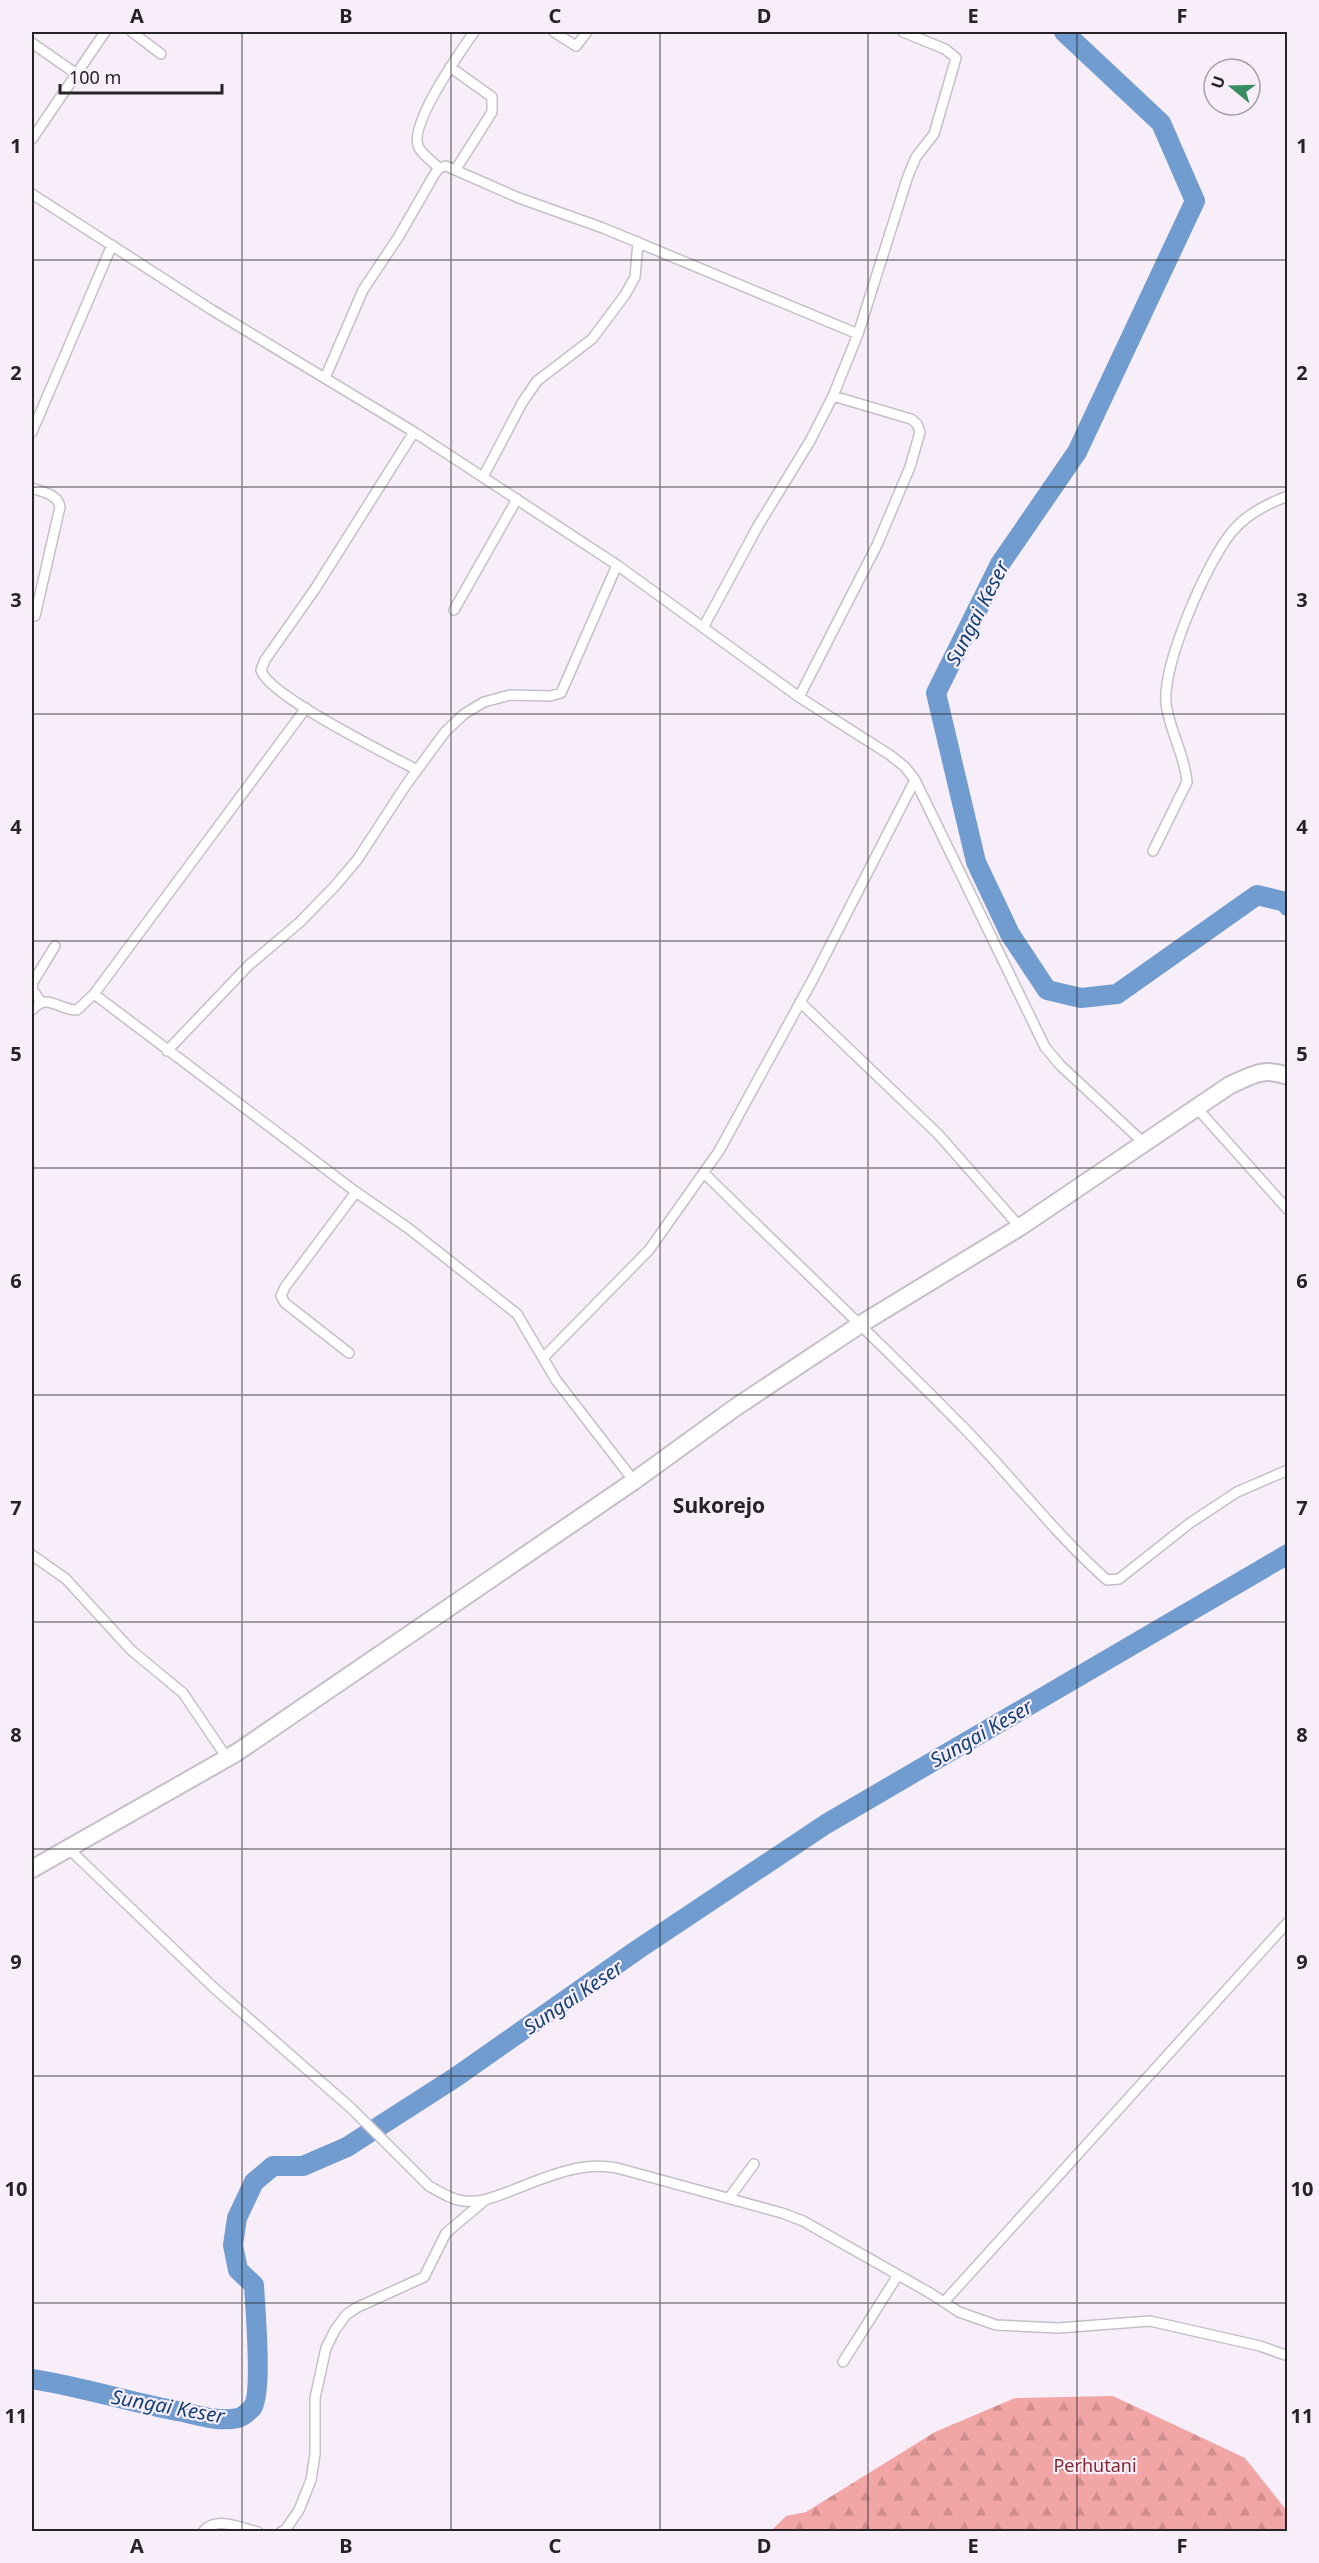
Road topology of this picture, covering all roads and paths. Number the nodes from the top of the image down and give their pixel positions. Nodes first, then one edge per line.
1 (105, 32) edge
2 (132, 32) edge
3 (474, 32) edge
4 (554, 32) edge
5 (587, 32) edge
6 (903, 32) edge
7 (32, 43) edge
8 (161, 54) dead end
9 (450, 67) junction
10 (75, 73) junction
11 (32, 139) edge
12 (439, 168) junction
13 (456, 169) junction
14 (32, 194) edge
15 (638, 242) junction
16 (112, 245) junction
17 (858, 334) junction
18 (325, 378) junction
19 (833, 396) junction
20 (32, 432) edge
21 (414, 432) junction
22 (483, 477) junction
23 (32, 488) edge
24 (1287, 496) edge
25 (517, 499) junction
26 (617, 565) junction
27 (454, 610) dead end
28 (35, 616) dead end
29 (704, 626) junction
30 (799, 697) junction
31 (306, 708) junction
32 (417, 770) junction
33 (915, 780) junction
34 (1153, 851) dead end
35 (55, 946) dead end
36 (94, 994) junction
37 (41, 1002) junction
38 (800, 1002) junction
39 (32, 1010) edge
40 (167, 1051) junction
41 (1281, 1073) edge
42 (1196, 1107) junction
43 (1145, 1144) junction
44 (704, 1173) junction
45 (356, 1192) junction
46 (1287, 1210) edge
47 (1020, 1227) junction
48 (861, 1324) junction
49 (349, 1353) dead end
50 (543, 1358) junction
51 (1287, 1470) edge
52 (634, 1481) junction
53 (32, 1555) edge
54 (227, 1758) junction
55 (68, 1848) junction
56 (32, 1869) edge
57 (1287, 1922) edge
58 (754, 2164) dead end
59 (729, 2198) junction
60 (483, 2201) junction
61 (898, 2275) junction
62 (944, 2302) junction
63 (1287, 2356) edge
64 (843, 2362) dead end
65 (203, 2532) edge
66 (258, 2532) edge
67 (281, 2532) edge

1 - 10 street
2 - 8 street
3 - 9 street
4 - 5 street
6 - 17 street
7 - 10 street
9 - 12 street
9 - 13 street
10 - 11 street
12 - 13 street
12 - 18 street
13 - 15 street
14 - 16 street
15 - 17 street
15 - 22 street
16 - 18 street
16 - 20 street
17 - 19 street
18 - 21 street
19 - 29 street
19 - 30 street
21 - 22 street
21 - 31 street
22 - 25 street
23 - 28 street
24 - 34 street
25 - 26 street
25 - 27 street
26 - 29 street
26 - 32 street
29 - 30 street
30 - 33 street
31 - 32 street
31 - 36 street
32 - 40 street
33 - 38 street
33 - 43 street
35 - 37 street
36 - 37 street
36 - 40 street
37 - 39 street
38 - 44 street
38 - 47 street
40 - 45 street
41 - 42 highway
42 - 43 highway
42 - 46 street
43 - 47 highway
44 - 48 street
44 - 50 street
45 - 49 street
45 - 50 street
47 - 48 highway
48 - 51 street
48 - 52 highway
50 - 52 street
52 - 54 highway
53 - 54 street
54 - 55 highway
55 - 56 highway
55 - 60 street
57 - 62 street
58 - 59 street
59 - 60 street
59 - 61 street
60 - 67 street
61 - 62 street
61 - 64 street
62 - 63 street
65 - 66 street

